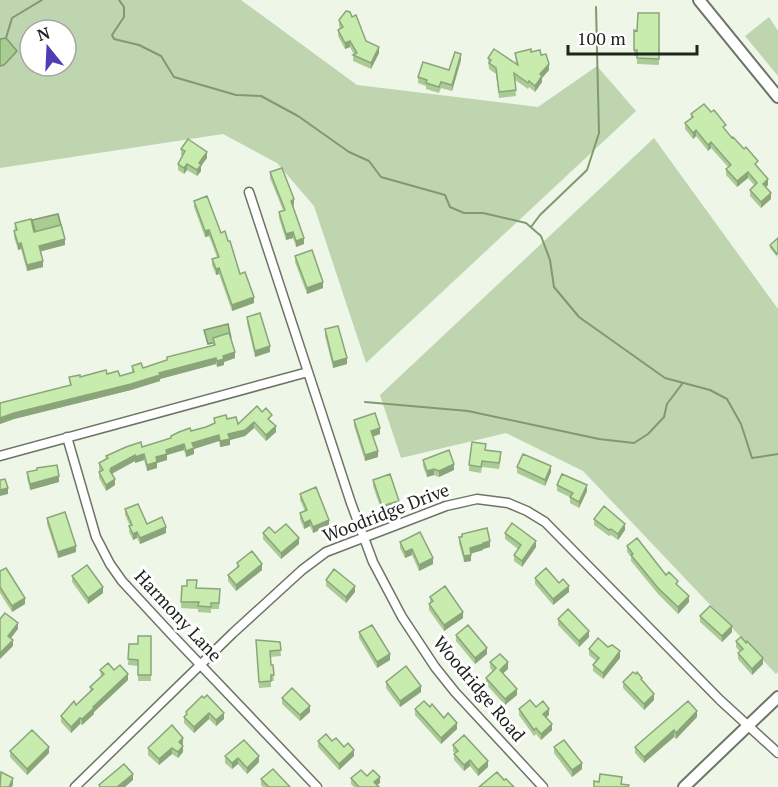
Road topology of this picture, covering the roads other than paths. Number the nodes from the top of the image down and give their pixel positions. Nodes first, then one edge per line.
1 (699, 0) edge
2 (778, 97) edge
3 (249, 192) dead end
4 (308, 372) junction
5 (67, 437) junction
6 (0, 456) edge
7 (363, 539) junction
8 (201, 665) junction
9 (778, 697) edge
10 (747, 726) junction
11 (778, 753) edge
12 (75, 787) edge
13 (317, 787) edge
14 (543, 787) edge
15 (684, 787) edge

1 - 2 main road
3 - 4 street, Woodridge Road
4 - 5 street
4 - 7 street, Woodridge Road
5 - 6 street
5 - 8 street, Harmony Lane
7 - 8 street, Woodridge Drive
7 - 10 street, Woodridge Drive
7 - 14 street, Woodridge Road
8 - 12 street, Woodridge Drive
8 - 13 street, Harmony Lane
9 - 10 main road
10 - 11 street, Woodridge Drive
10 - 15 main road

